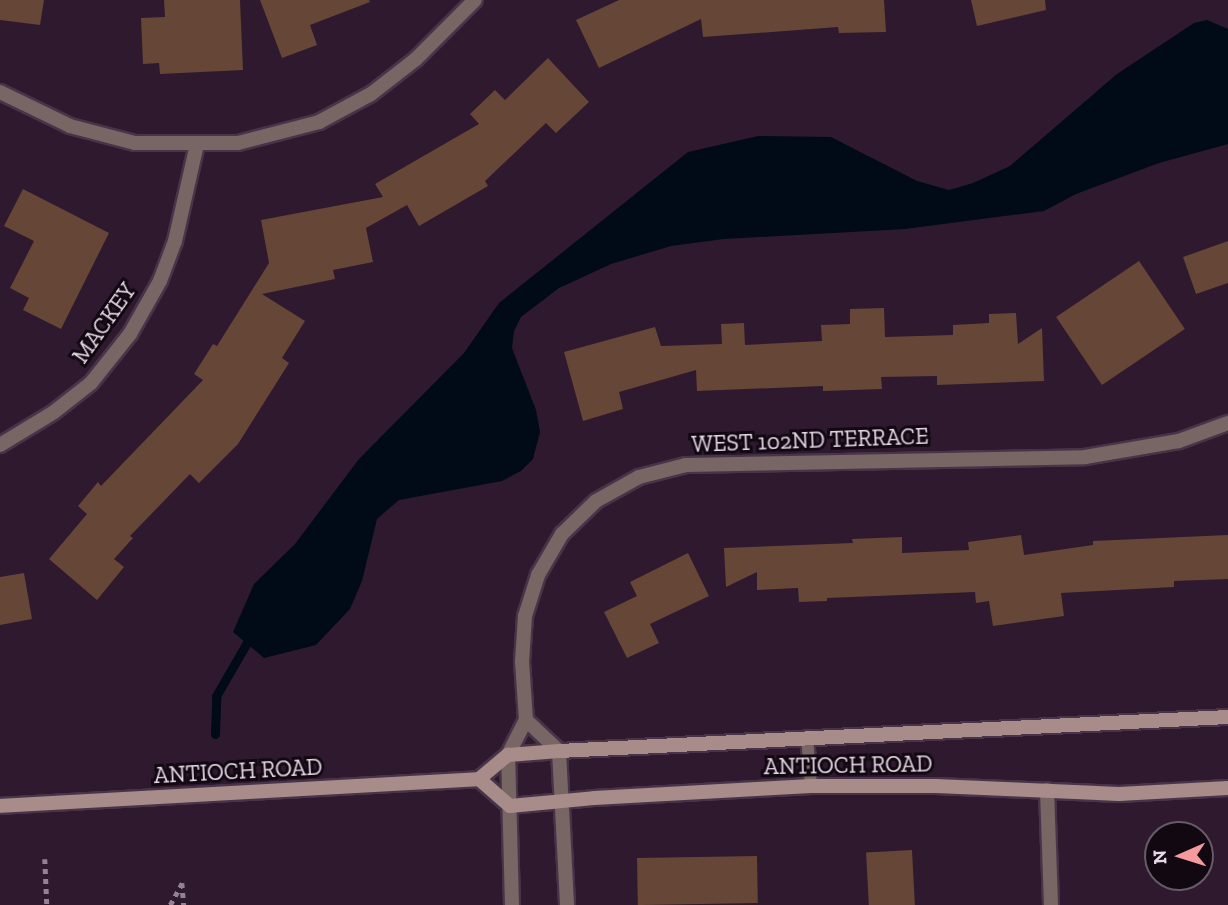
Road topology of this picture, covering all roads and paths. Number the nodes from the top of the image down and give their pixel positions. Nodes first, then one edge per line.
1 (475, 0) edge
2 (0, 92) edge
3 (197, 144) junction
4 (1228, 423) edge
5 (0, 445) edge
6 (1228, 717) edge
7 (526, 720) junction
8 (807, 737) junction
9 (559, 751) junction
10 (508, 755) junction
11 (479, 779) junction
12 (811, 786) junction
13 (1228, 788) edge
14 (1047, 790) junction
15 (564, 802) junction
16 (0, 806) edge
17 (510, 806) junction
18 (45, 859) dead end
19 (47, 905) edge
20 (170, 905) edge
21 (184, 905) edge
22 (512, 905) edge
23 (567, 905) edge
24 (1051, 905) edge

1 - 3 street
2 - 3 street
3 - 5 street, MACKEY
4 - 7 street, WEST 102ND TERRACE
6 - 8 main road, ANTIOCH ROAD
7 - 9 street
7 - 10 street
8 - 9 main road, ANTIOCH ROAD
8 - 12 lane
9 - 10 main road, ANTIOCH ROAD
9 - 15 street
10 - 11 main road
10 - 17 street
11 - 16 main road, ANTIOCH ROAD
11 - 17 main road
12 - 14 main road, ANTIOCH ROAD
12 - 15 main road, ANTIOCH ROAD
13 - 14 main road, ANTIOCH ROAD
14 - 24 street
15 - 17 main road, ANTIOCH ROAD
15 - 23 street
17 - 22 street
18 - 19 path
20 - 21 path

